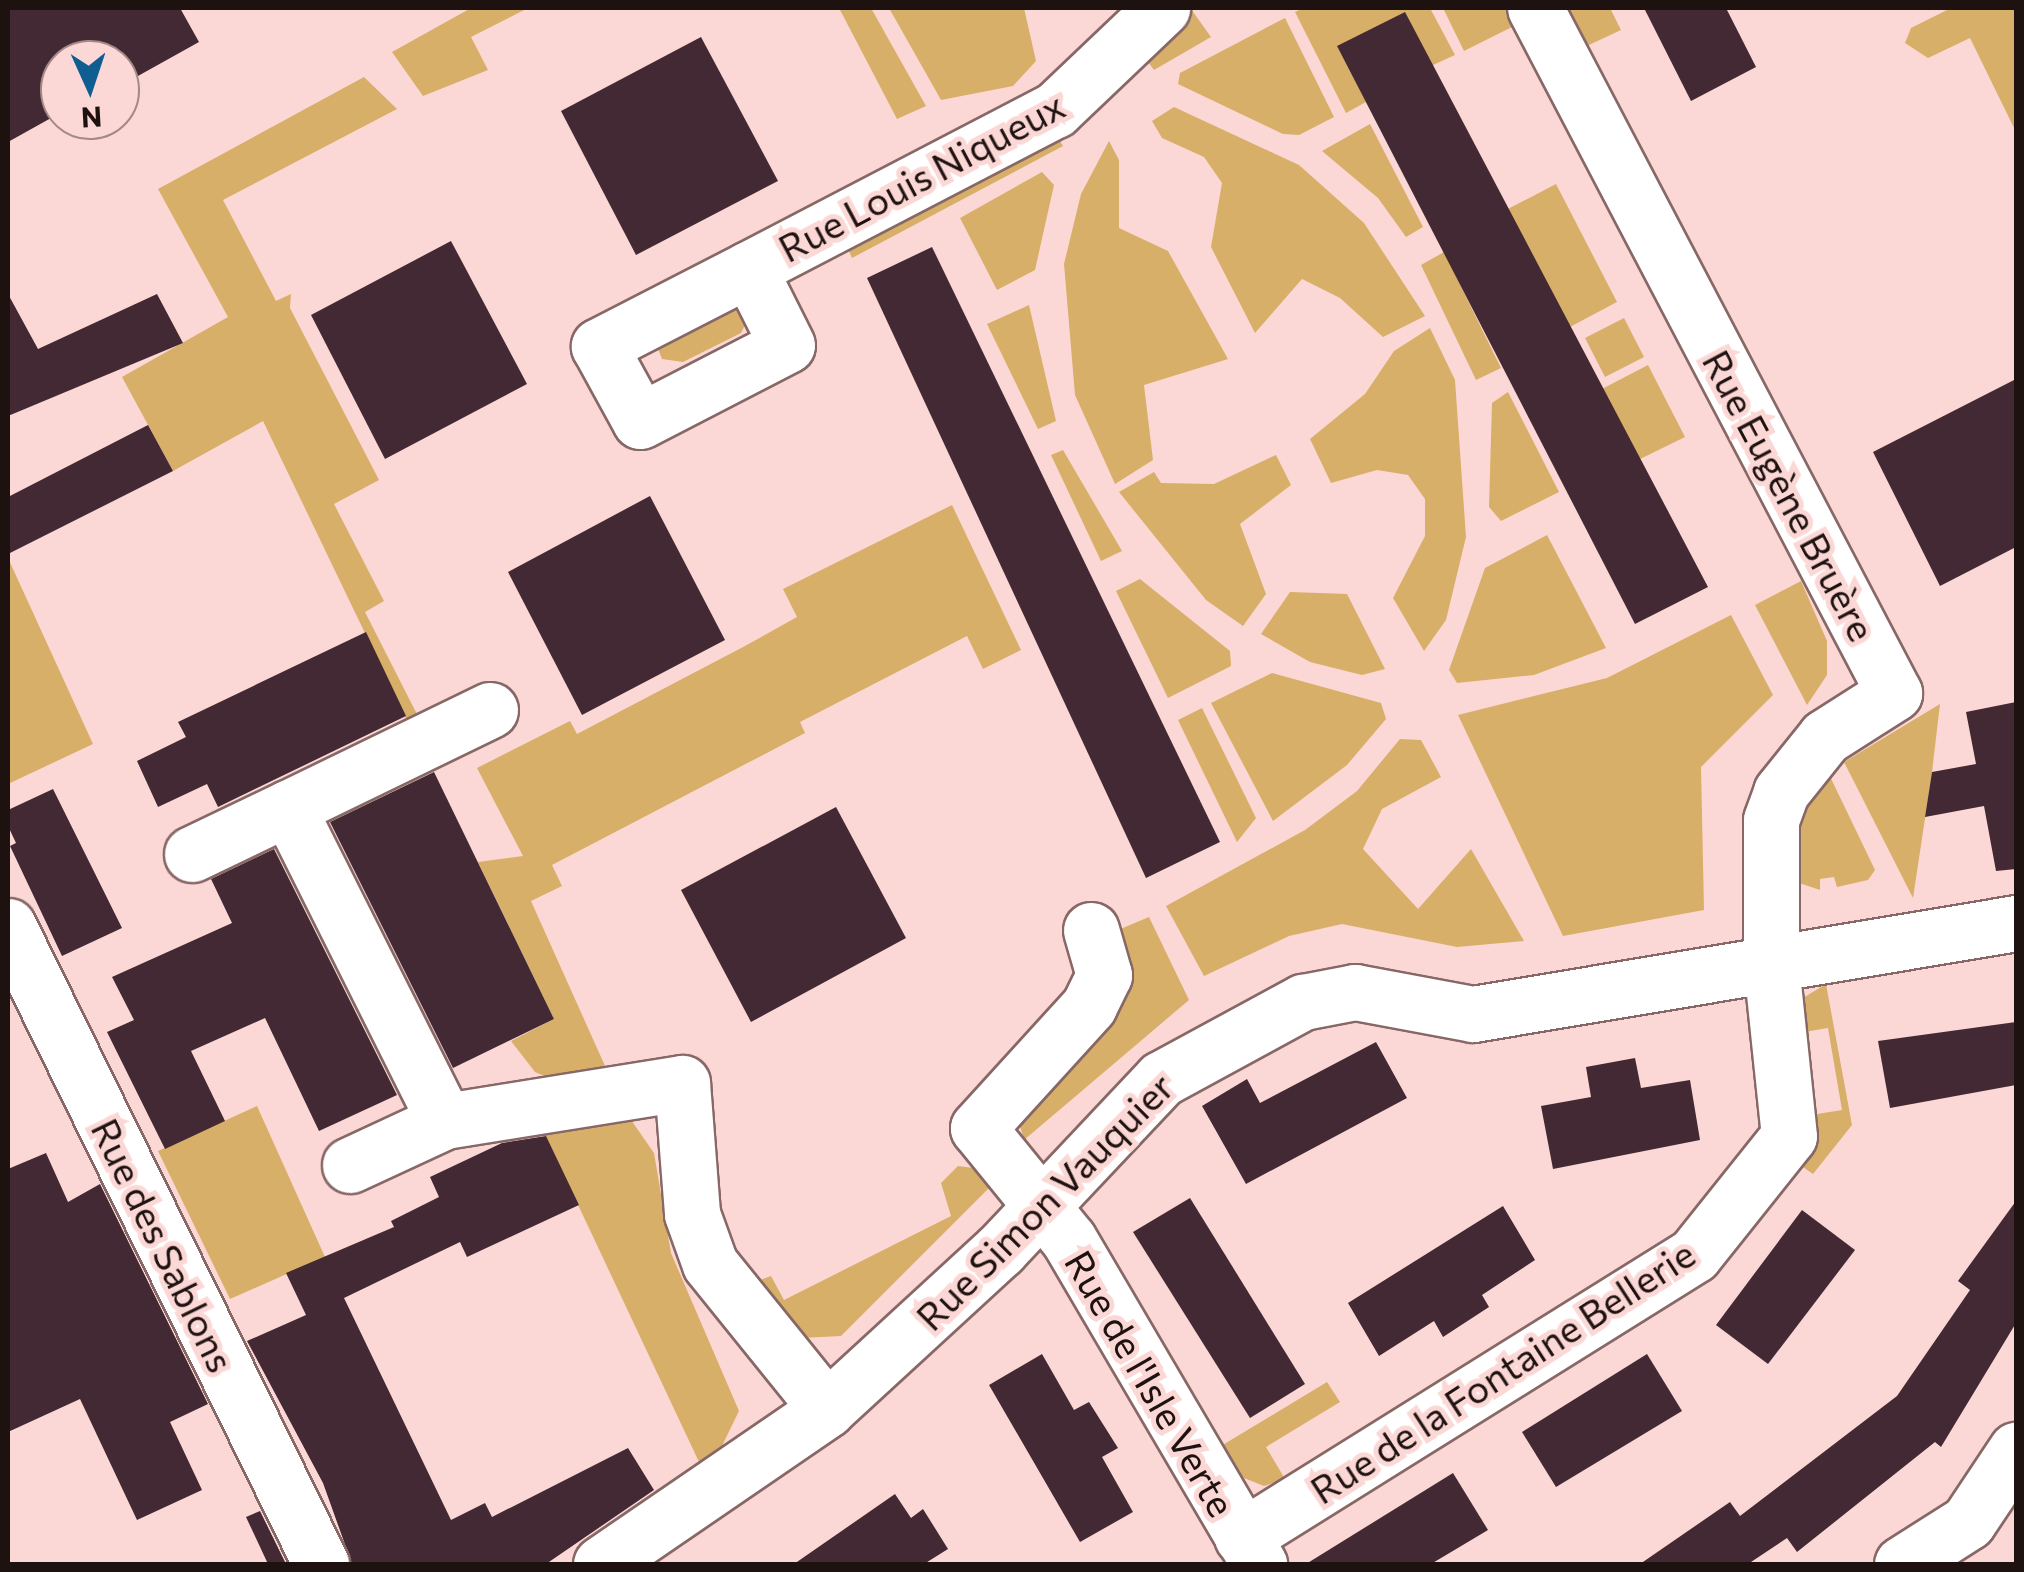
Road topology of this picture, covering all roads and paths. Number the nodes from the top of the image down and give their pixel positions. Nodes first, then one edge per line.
1 (1535, 8) edge
2 (1135, 16) edge
3 (749, 269) dead end
4 (490, 710) dead end
5 (288, 808) junction
6 (192, 854) dead end
7 (2016, 922) edge
8 (8, 926) edge
9 (1091, 930) dead end
10 (1771, 965) junction
11 (445, 1120) junction
12 (350, 1165) dead end
13 (1038, 1205) junction
14 (827, 1410) junction
15 (2016, 1450) edge
16 (1250, 1551) edge
17 (321, 1564) edge
18 (602, 1564) edge
19 (1902, 1564) edge

1 - 10 street, Rue Eugène Bruère
2 - 3 street, Rue Louis Niqueux
4 - 5 street
5 - 6 street
5 - 11 street
7 - 10 street, Rue Simon Vauquier
8 - 17 street, Rue des Sablons
9 - 13 street
10 - 13 street, Rue Simon Vauquier
10 - 16 street, Rue de la Fontaine Bellerie
11 - 12 street
11 - 14 street
13 - 14 street, Rue Simon Vauquier
13 - 16 street, Rue de l'Isle Verte
14 - 18 street, Rue Simon Vauquier
15 - 19 street

